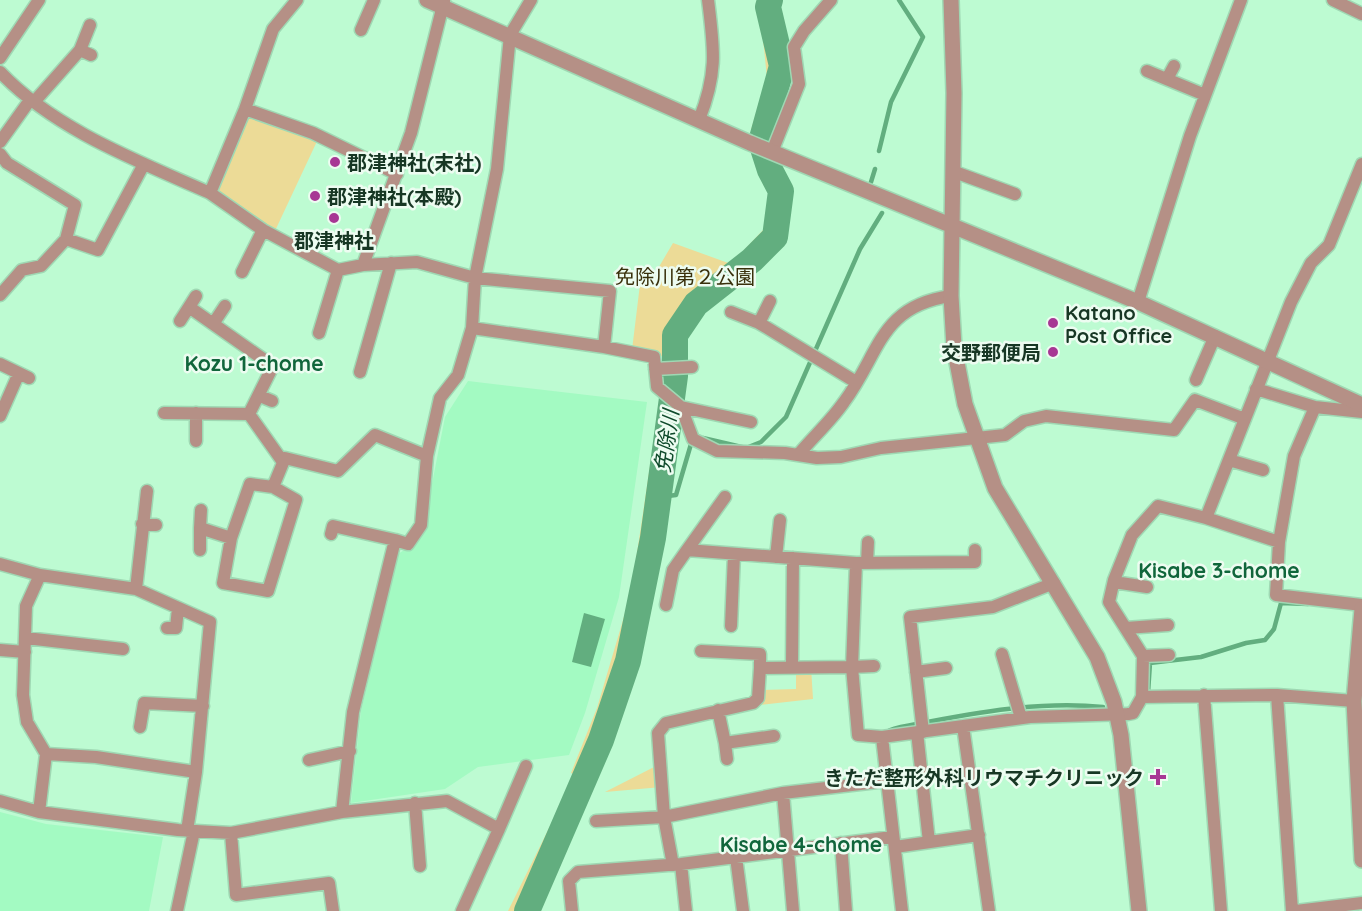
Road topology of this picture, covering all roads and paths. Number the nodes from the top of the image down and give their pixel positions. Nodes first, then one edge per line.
1 (39, 0) edge
2 (297, 0) edge
3 (374, 0) edge
4 (427, 0) edge
5 (531, 0) edge
6 (708, 0) edge
7 (831, 0) edge
8 (951, 0) edge
9 (1241, 0) edge
10 (1333, 0) edge
11 (443, 3) edge
12 (1362, 14) edge
13 (90, 25) dead end
14 (361, 30) dead end
15 (510, 35) junction
16 (0, 58) edge
17 (1174, 66) dead end
18 (1147, 70) dead end
19 (0, 72) edge
20 (1167, 79) junction
21 (1205, 95) junction
22 (32, 101) junction
23 (245, 109) junction
24 (699, 120) junction
25 (0, 142) edge
26 (771, 152) junction
27 (0, 154) edge
28 (144, 164) junction
29 (1362, 164) edge
30 (952, 171) junction
31 (397, 174) junction
32 (210, 193) junction
33 (1015, 194) dead end
34 (953, 225) junction
35 (263, 230) junction
36 (66, 239) junction
37 (391, 263) junction
38 (363, 265) junction
39 (338, 270) junction
40 (242, 272) dead end
41 (475, 278) junction
42 (0, 296) edge
43 (196, 296) dead end
44 (951, 296) junction
45 (770, 302) dead end
46 (1138, 302) junction
47 (225, 306) dead end
48 (189, 307) junction
49 (731, 312) dead end
50 (180, 321) dead end
51 (759, 323) junction
52 (213, 324) junction
53 (472, 328) junction
54 (320, 333) dead end
55 (1215, 336) junction
56 (604, 347) junction
57 (1267, 360) junction
58 (0, 364) edge
59 (692, 367) dead end
60 (655, 369) junction
61 (360, 372) dead end
62 (1196, 380) dead end
63 (856, 382) junction
64 (1256, 389) junction
65 (260, 396) junction
66 (272, 401) dead end
67 (1362, 405) edge
68 (681, 407) junction
69 (1315, 407) junction
70 (1362, 412) edge
71 (164, 413) dead end
72 (196, 413) junction
73 (249, 414) junction
74 (0, 416) edge
75 (1245, 419) junction
76 (751, 422) dead end
77 (976, 439) junction
78 (196, 441) dead end
79 (798, 455) junction
80 (428, 456) junction
81 (1229, 460) junction
82 (284, 462) junction
83 (1263, 470) dead end
84 (273, 487) junction
85 (147, 491) dead end
86 (725, 497) dead end
87 (201, 510) dead end
88 (1206, 518) junction
89 (780, 520) dead end
90 (142, 524) junction
91 (156, 525) dead end
92 (333, 526) dead end
93 (200, 528) junction
94 (231, 538) junction
95 (395, 540) junction
96 (868, 542) dead end
97 (1279, 542) junction
98 (200, 550) dead end
99 (687, 550) junction
100 (975, 550) dead end
101 (734, 554) junction
102 (776, 557) junction
103 (793, 558) junction
104 (862, 563) junction
105 (0, 564) edge
106 (40, 575) junction
107 (1113, 582) junction
108 (1054, 583) junction
109 (1147, 587) dead end
110 (136, 589) junction
111 (666, 605) dead end
112 (1362, 605) edge
113 (178, 608) junction
114 (1362, 609) edge
115 (1168, 625) dead end
116 (731, 626) dead end
117 (167, 628) dead end
118 (1126, 628) junction
119 (26, 638) junction
120 (123, 649) dead end
121 (0, 650) edge
122 (701, 651) dead end
123 (26, 652) junction
124 (1002, 654) dead end
125 (1169, 655) dead end
126 (1143, 656) junction
127 (792, 665) junction
128 (874, 666) dead end
129 (852, 667) junction
130 (760, 668) junction
131 (946, 668) dead end
132 (916, 672) junction
133 (1204, 695) junction
134 (1276, 695) junction
135 (1142, 697) junction
136 (1354, 701) junction
137 (203, 706) junction
138 (718, 710) junction
139 (1117, 716) junction
140 (1021, 717) junction
141 (963, 726) junction
142 (140, 727) dead end
143 (921, 732) junction
144 (774, 736) dead end
145 (882, 737) junction
146 (725, 743) junction
147 (350, 751) junction
148 (46, 754) junction
149 (727, 759) dead end
150 (309, 760) dead end
151 (526, 766) dead end
152 (196, 772) junction
153 (886, 782) junction
154 (783, 793) junction
155 (0, 801) edge
156 (415, 803) junction
157 (39, 812) junction
158 (342, 812) junction
159 (664, 817) junction
160 (596, 821) dead end
161 (499, 829) junction
162 (191, 831) junction
163 (231, 833) junction
164 (979, 835) junction
165 (929, 842) junction
166 (841, 843) junction
167 (898, 844) junction
168 (788, 850) junction
169 (736, 857) junction
170 (1362, 860) edge
171 (677, 865) junction
172 (420, 866) dead end
173 (1362, 903) edge
174 (182, 905) edge
175 (333, 911) edge
176 (462, 911) edge
177 (572, 911) edge
178 (686, 911) edge
179 (743, 911) edge
180 (793, 911) edge
181 (846, 911) edge
182 (902, 911) edge
183 (989, 911) edge
184 (1138, 911) edge
185 (1221, 911) edge
186 (1294, 911) edge

1 - 16 street
2 - 23 street
3 - 14 street
4 - 11 street
5 - 15 street
6 - 24 street
7 - 26 street
8 - 30 street
9 - 21 street
10 - 12 street
11 - 15 street
11 - 31 street
13 - 22 street
15 - 24 street
15 - 41 street
17 - 20 street
18 - 20 street
19 - 22 street
20 - 21 street
21 - 46 street
22 - 25 street
22 - 28 street
23 - 31 street
23 - 32 street
24 - 26 street
26 - 34 street
27 - 36 street
28 - 32 street
28 - 36 street
29 - 57 street
30 - 33 street
30 - 34 street
31 - 38 street
32 - 35 street
34 - 44 street
34 - 46 street
35 - 39 street
35 - 40 street
36 - 42 street
37 - 38 street
37 - 41 street
37 - 61 street
38 - 39 street
39 - 54 street
41 - 53 street
41 - 56 street
43 - 48 street
44 - 63 street
44 - 77 street
45 - 51 street
46 - 55 street
47 - 52 street
48 - 50 street
48 - 52 street
49 - 51 street
51 - 63 street
52 - 65 street
53 - 56 street
53 - 80 street
55 - 57 street
55 - 62 street
56 - 60 street
57 - 64 street
57 - 67 street
58 - 74 street
59 - 60 street
60 - 68 street
63 - 79 street
64 - 69 street
64 - 75 street
65 - 66 street
65 - 73 street
68 - 76 street
68 - 79 street
69 - 70 street
69 - 97 street
71 - 72 street
72 - 73 street
72 - 78 street
73 - 82 street
75 - 77 street
75 - 81 street
77 - 79 street
77 - 108 street
80 - 82 street
80 - 95 street
81 - 83 street
81 - 88 street
82 - 84 street
84 - 94 street
84 - 94 street
85 - 90 street
86 - 99 street
87 - 93 street
88 - 97 street
88 - 107 street
89 - 102 street
90 - 91 street
90 - 110 street
92 - 95 street
93 - 94 street
93 - 98 street
95 - 147 street
96 - 104 street
97 - 112 street
99 - 101 street
99 - 111 street
100 - 104 street
101 - 102 street
101 - 116 street
102 - 103 street
103 - 104 street
103 - 127 street
104 - 129 street
105 - 106 street
106 - 110 street
106 - 119 street
107 - 109 street
107 - 118 street
108 - 132 street
108 - 139 street
110 - 113 street
113 - 117 street
113 - 137 street
114 - 136 street
115 - 118 street
118 - 126 street
119 - 120 street
119 - 123 street
121 - 123 street
122 - 130 street
123 - 148 street
124 - 140 street
125 - 126 street
126 - 135 street
127 - 129 street
127 - 130 street
128 - 129 street
129 - 145 street
130 - 138 street
131 - 132 street
132 - 143 street
133 - 134 street
133 - 135 street
133 - 185 street
134 - 136 street
134 - 186 street
135 - 139 street
136 - 170 street
137 - 142 street
137 - 152 street
138 - 146 street
138 - 159 street
139 - 140 street
139 - 184 street
140 - 141 street
141 - 143 street
141 - 164 street
143 - 145 street
143 - 165 street
144 - 146 street
145 - 153 street
146 - 149 street
147 - 150 street
147 - 158 street
148 - 152 street
148 - 157 street
151 - 161 street
152 - 162 street
153 - 154 street
153 - 167 street
154 - 159 street
154 - 168 street
155 - 157 street
156 - 158 street
156 - 161 street
156 - 172 street
157 - 162 street
158 - 163 street
159 - 160 street
159 - 171 street
161 - 176 street
162 - 163 street
162 - 174 street
163 - 175 street
164 - 165 street
164 - 183 street
165 - 167 street
166 - 167 street
166 - 168 street
166 - 181 street
167 - 182 street
168 - 169 street
168 - 180 street
169 - 171 street
169 - 179 street
171 - 177 street
171 - 178 street
173 - 186 street

